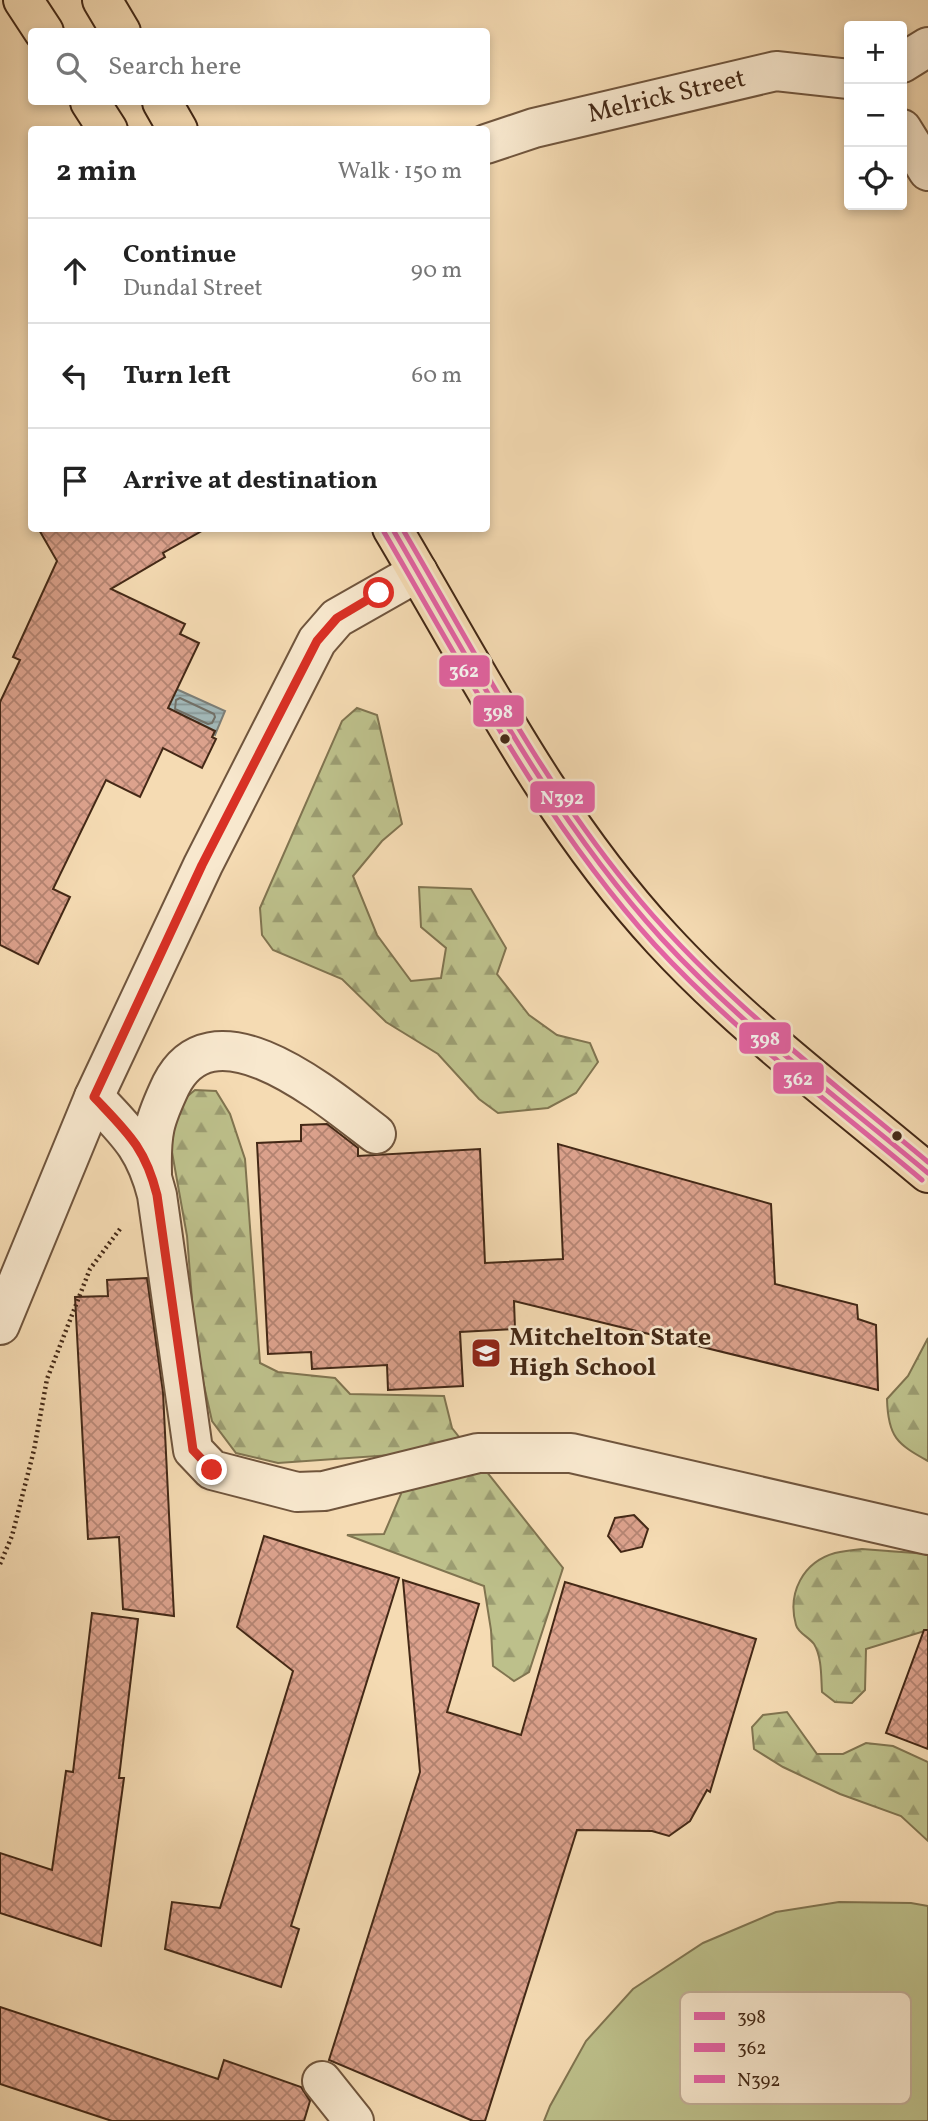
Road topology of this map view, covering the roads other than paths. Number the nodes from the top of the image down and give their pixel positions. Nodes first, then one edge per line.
1 (23, 0) edge
2 (102, 0) edge
3 (41, 28) edge
4 (119, 28) edge
5 (928, 47) edge
6 (907, 60) edge
7 (844, 78) edge
8 (92, 105) edge
9 (164, 105) edge
10 (105, 126) edge
11 (176, 126) edge
12 (907, 137) edge
13 (490, 143) edge
14 (928, 171) edge
15 (394, 532) edge
16 (418, 572) junction
17 (94, 1097) junction
18 (376, 1134) dead end
19 (928, 1173) edge
20 (154, 1184) junction
21 (0, 1325) edge
22 (928, 1535) edge
23 (322, 2081) dead end
24 (354, 2121) edge

1 - 3 main road
2 - 4 main road
5 - 6 street
7 - 13 street, Melrick Street
8 - 10 main road
9 - 11 main road
12 - 14 street
15 - 16 main road
16 - 17 street
16 - 19 main road
17 - 20 street
17 - 21 street
18 - 20 street
20 - 22 street
23 - 24 street

